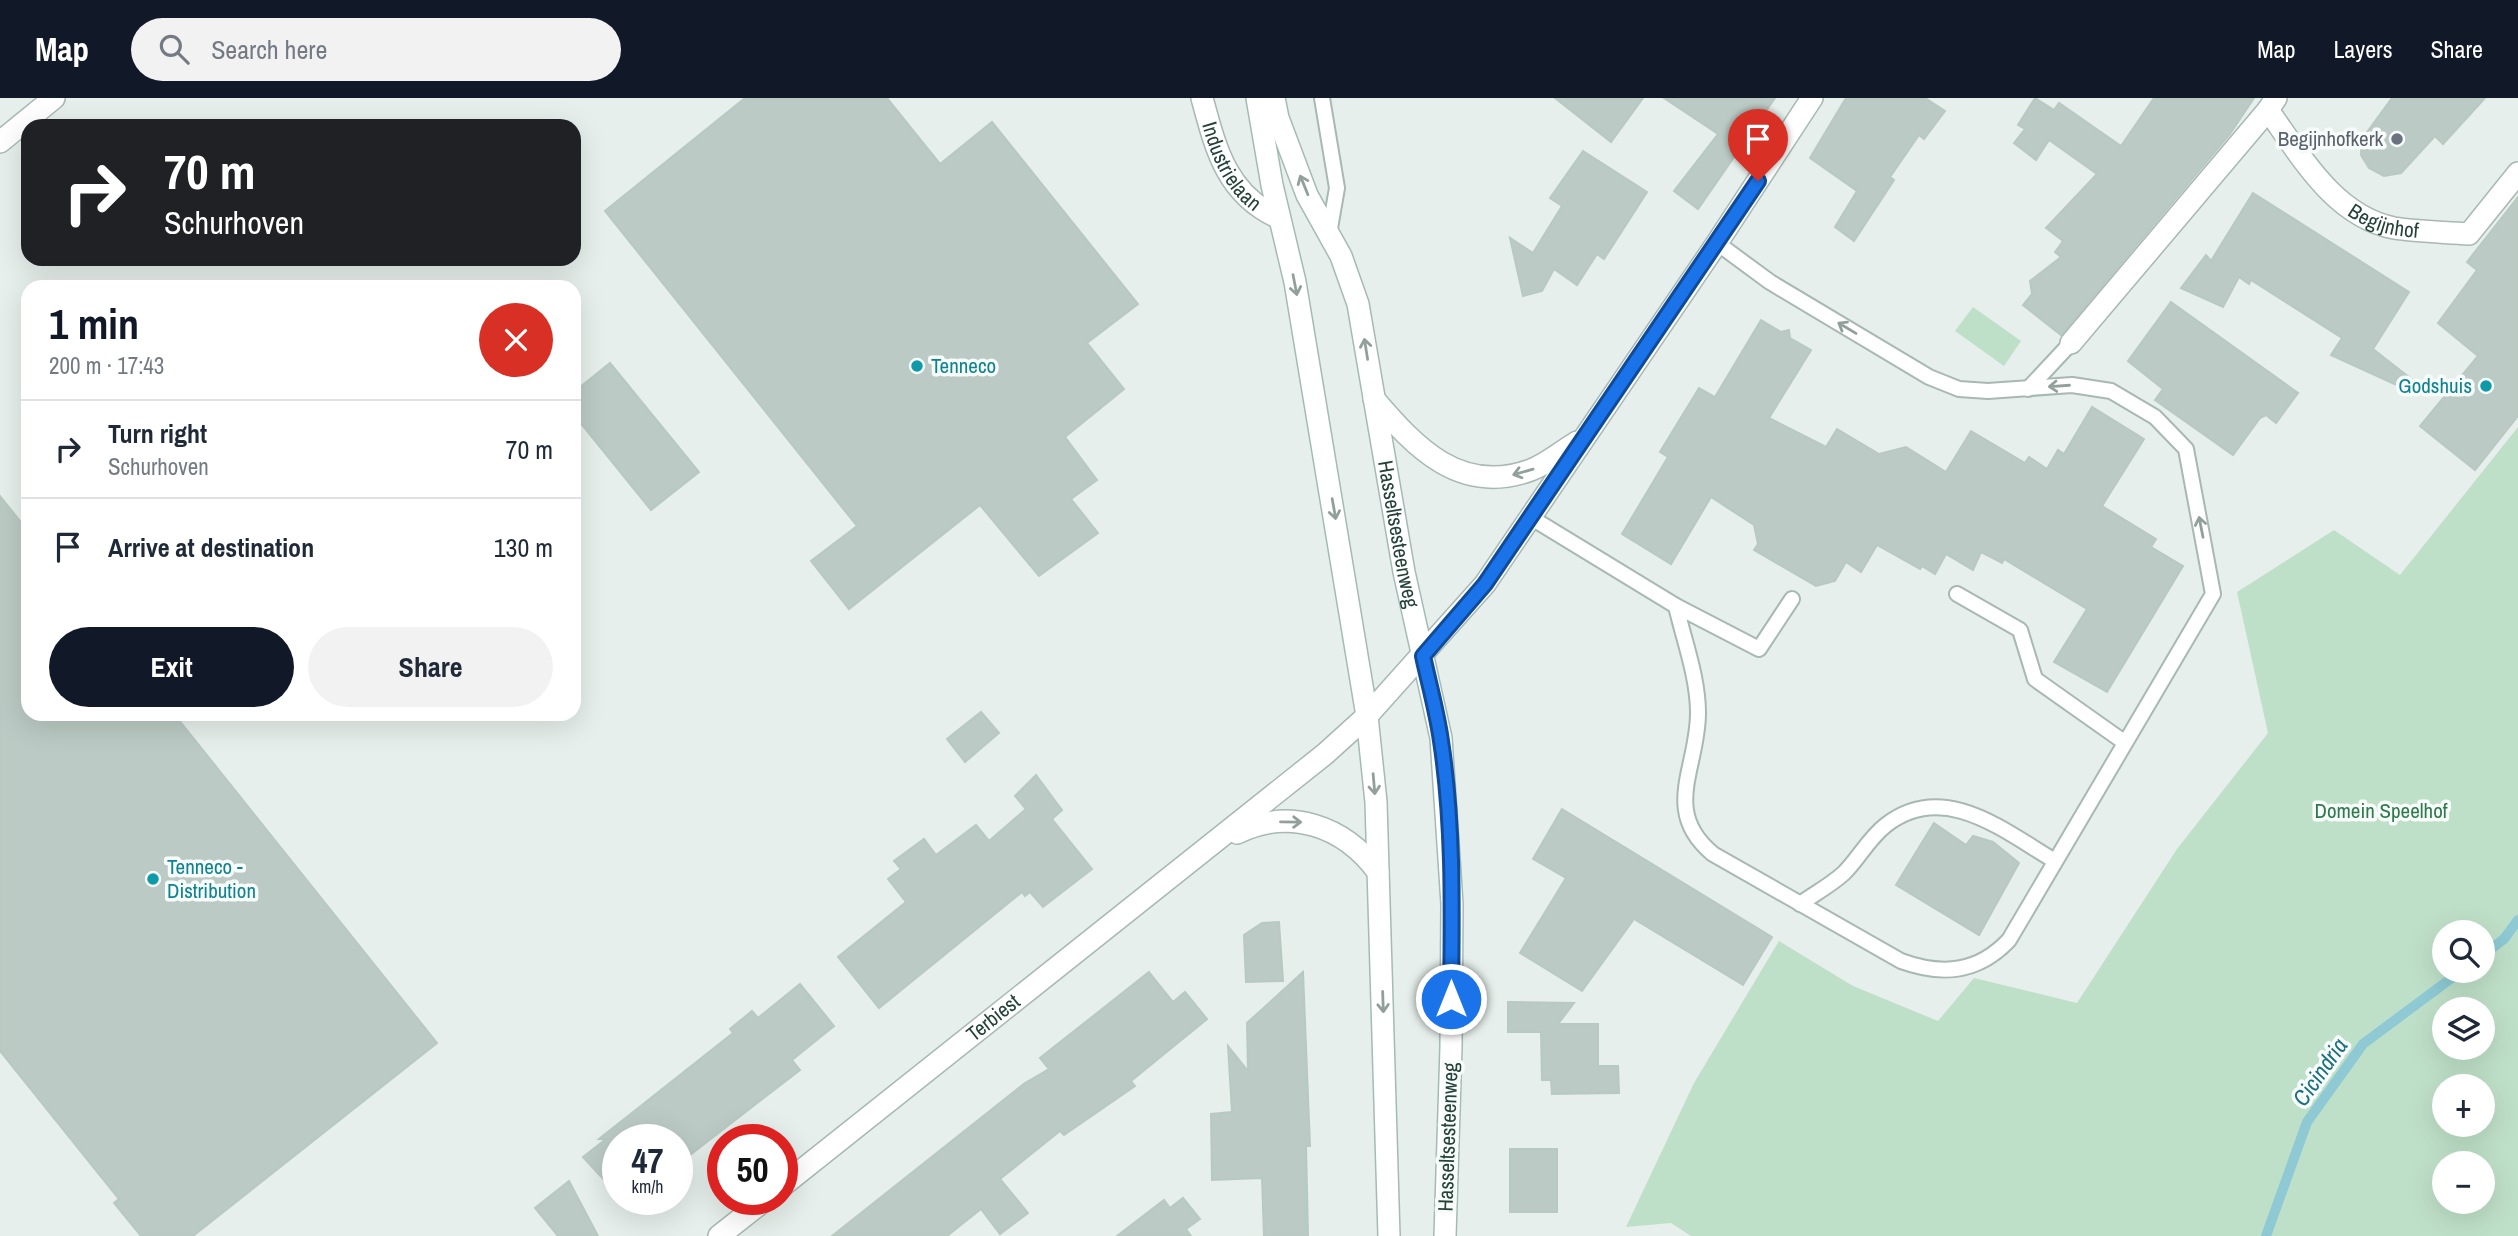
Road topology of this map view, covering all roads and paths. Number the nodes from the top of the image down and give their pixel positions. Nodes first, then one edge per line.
1 (54, 98) edge
2 (1202, 98) edge
3 (1257, 98) edge
4 (1274, 98) edge
5 (1322, 98) edge
6 (1812, 98) edge
7 (2272, 104) edge
8 (28, 119) edge
9 (21, 125) edge
10 (0, 142) edge
11 (2518, 173) edge
12 (1279, 218) junction
13 (1329, 234) junction
14 (1717, 243) junction
15 (2071, 343) joint
16 (2028, 388) junction
17 (1374, 399) junction
18 (1582, 439) junction
19 (1530, 517) junction
20 (1957, 594) dead end
21 (1792, 599) dead end
22 (1676, 606) junction
23 (1423, 656) junction
24 (1367, 716) junction
25 (2124, 742) junction
26 (1205, 850) junction
27 (2055, 861) junction
28 (1378, 872) junction
29 (1800, 904) junction
30 (798, 1173) edge
31 (746, 1215) edge
32 (719, 1236) edge
33 (1389, 1236) edge
34 (1445, 1236) edge

1 - 8 street
2 - 12 street, Industrielaan
3 - 12 street
13 -> 4 street, Hasseltsesteenweg
5 - 13 lane
6 - 14 street, Terbiest
7 - 11 street, Begijnhof
7 - 15 street, Begijnhof
9 - 10 street
12 -> 24 street
17 -> 13 street, Hasseltsesteenweg
16 -> 14 lane
14 - 18 street, Terbiest
15 - 16 lane
25 -> 16 lane
18 -> 17 street
17 - 23 street, Hasseltsesteenweg
18 - 19 street, Terbiest
19 - 22 lane
19 - 23 street, Terbiest
20 - 25 lane
21 - 22 lane
22 - 29 lane
23 - 24 street, Terbiest
23 - 34 street, Hasseltsesteenweg
24 - 26 street, Terbiest
24 -> 28 street
25 - 27 lane
26 -> 28 street, Terbiest
26 - 30 street, Terbiest
27 - 29 lane
27 - 29 lane
28 -> 33 street
31 - 32 street

